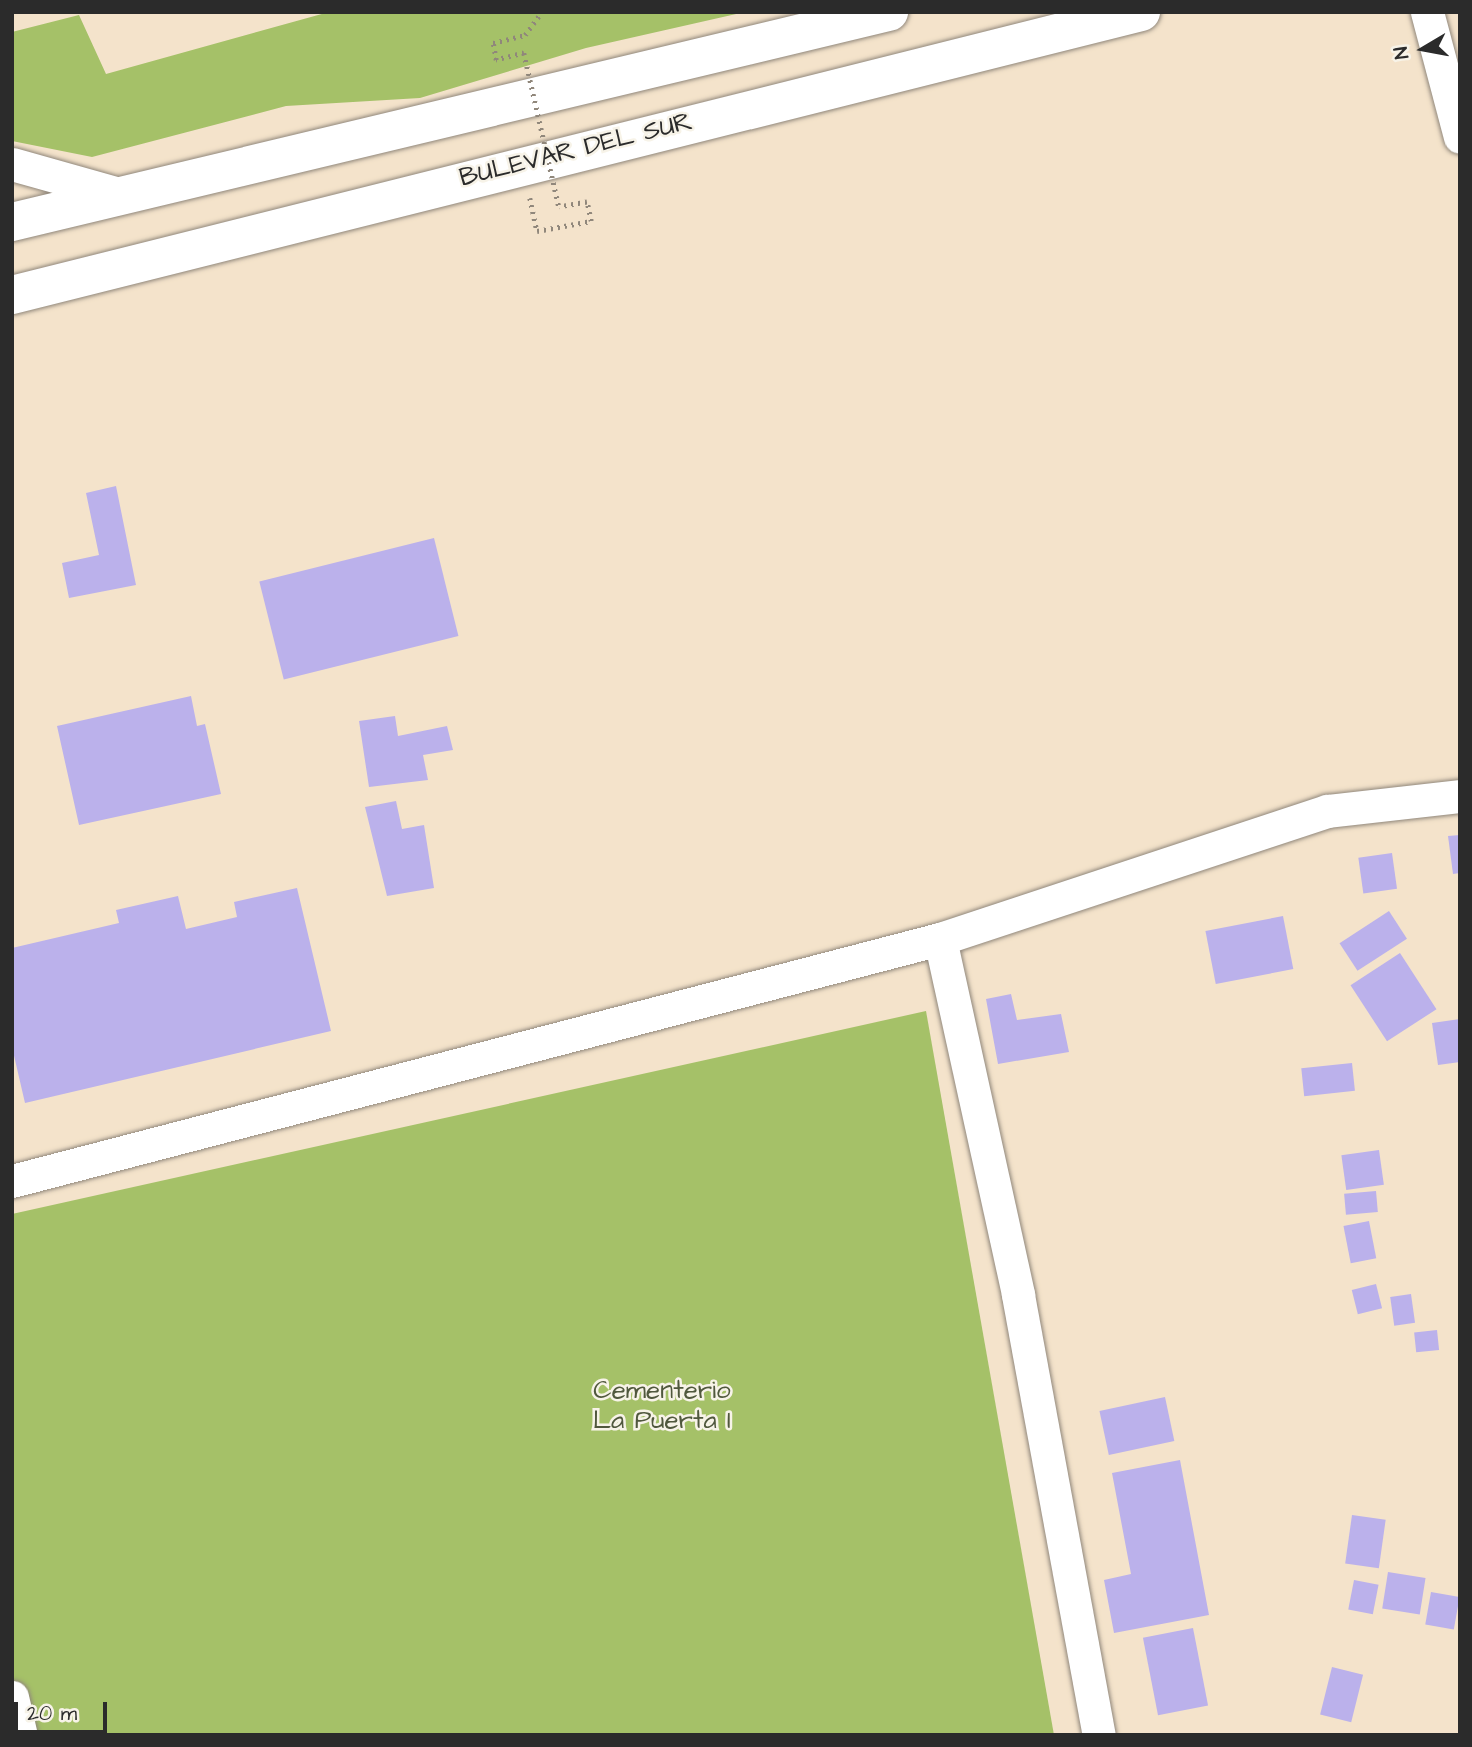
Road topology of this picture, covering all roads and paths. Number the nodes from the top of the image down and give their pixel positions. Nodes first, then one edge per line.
1 (542, 12) edge
2 (889, 12) edge
3 (1141, 12) edge
4 (1427, 12) edge
5 (1460, 137) edge
6 (12, 164) edge
7 (126, 196) junction
8 (12, 222) edge
9 (537, 231) dead end
10 (12, 295) edge
11 (1460, 796) edge
12 (940, 939) junction
13 (12, 1181) edge
14 (12, 1697) edge
15 (21, 1735) edge
16 (1099, 1735) edge

1 - 9 path, bridge
2 - 7 highway
3 - 10 highway, BULEVAR DEL SUR
4 - 5 street
6 - 7 street
7 - 8 highway
11 - 12 street
12 - 13 street
12 - 16 street
14 - 15 street

